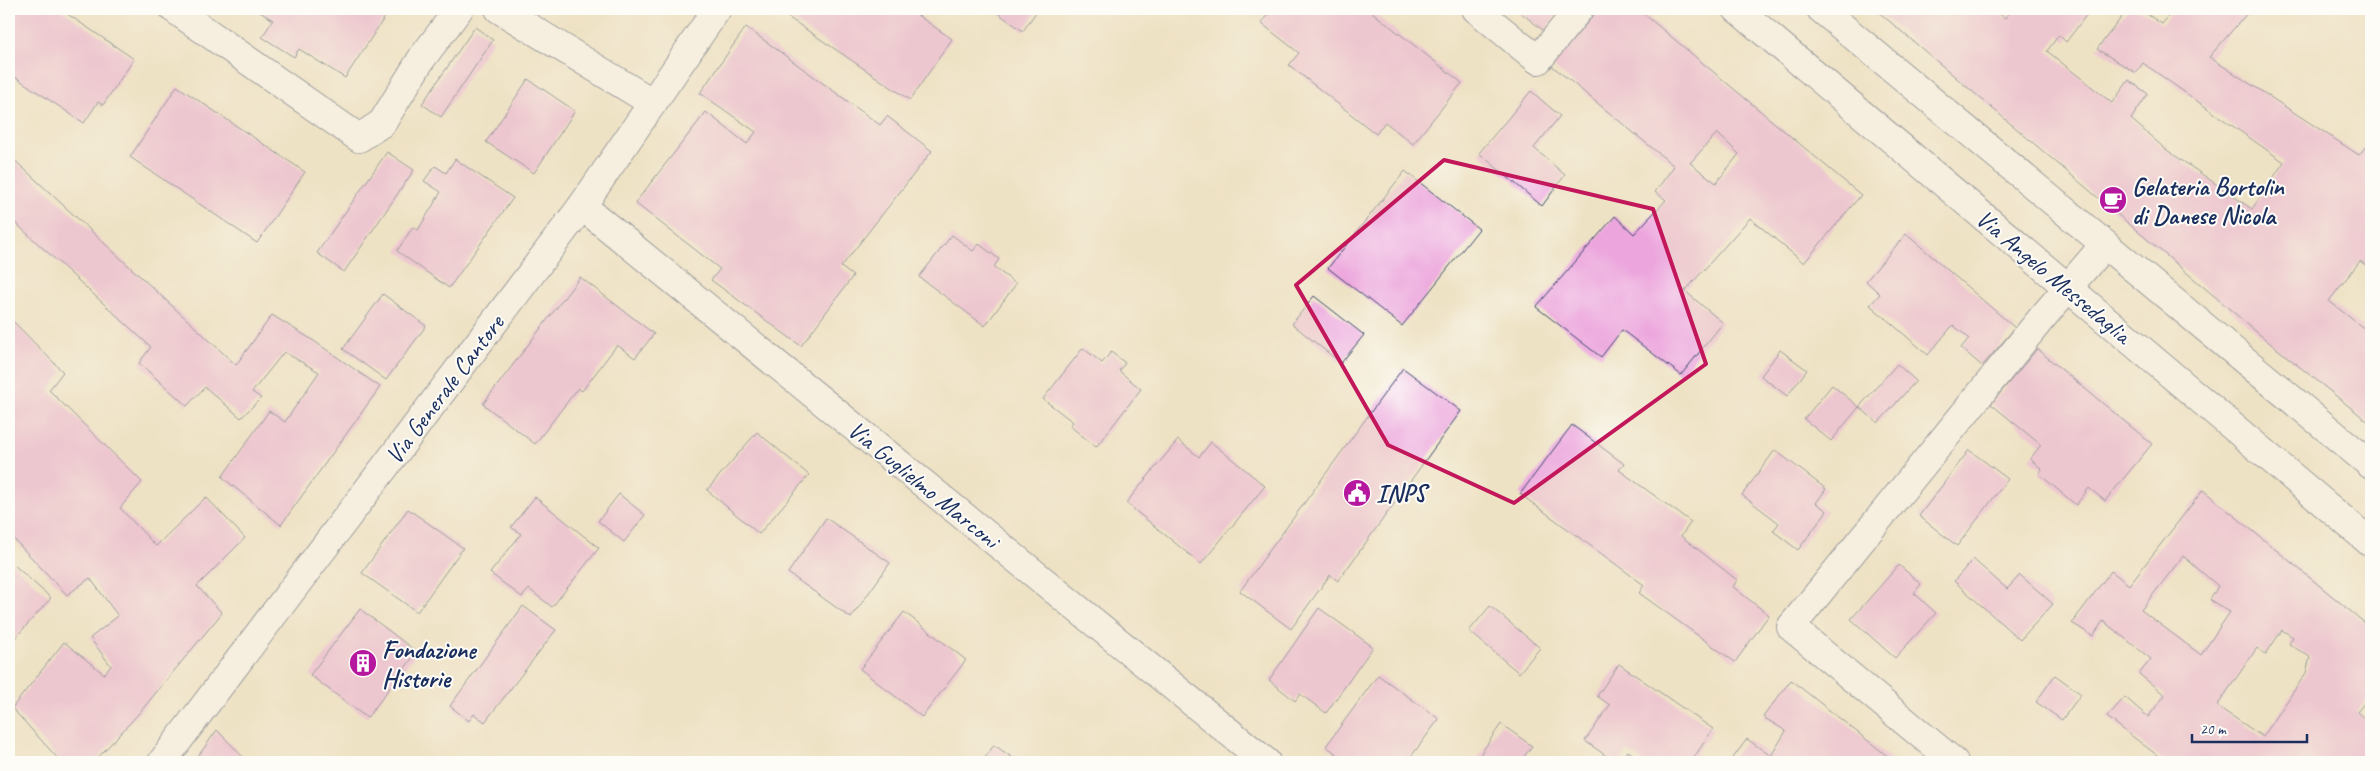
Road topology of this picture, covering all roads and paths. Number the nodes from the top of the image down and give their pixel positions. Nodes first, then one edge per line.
1 (174, 9) edge
2 (459, 9) edge
3 (499, 9) edge
4 (717, 9) edge
5 (1476, 9) edge
6 (1579, 9) edge
7 (1737, 9) edge
8 (1821, 9) edge
9 (653, 103) junction
10 (582, 206) junction
11 (2105, 244) junction
12 (2068, 289) junction
13 (2371, 465) edge
14 (2371, 543) edge
15 (162, 762) edge
16 (1266, 762) edge
17 (1954, 762) edge

1 - 2 street
3 - 9 street
4 - 9 street, Via Generale Cantore
5 - 6 street
7 - 12 street, Via Angelo Messedaglia
8 - 11 street
9 - 10 street, Via Generale Cantore
10 - 15 street, Via Generale Cantore
10 - 16 street, Via Guglielmo Marconi
11 - 12 street
11 - 13 street
12 - 14 street, Via Angelo Messedaglia
12 - 17 street

